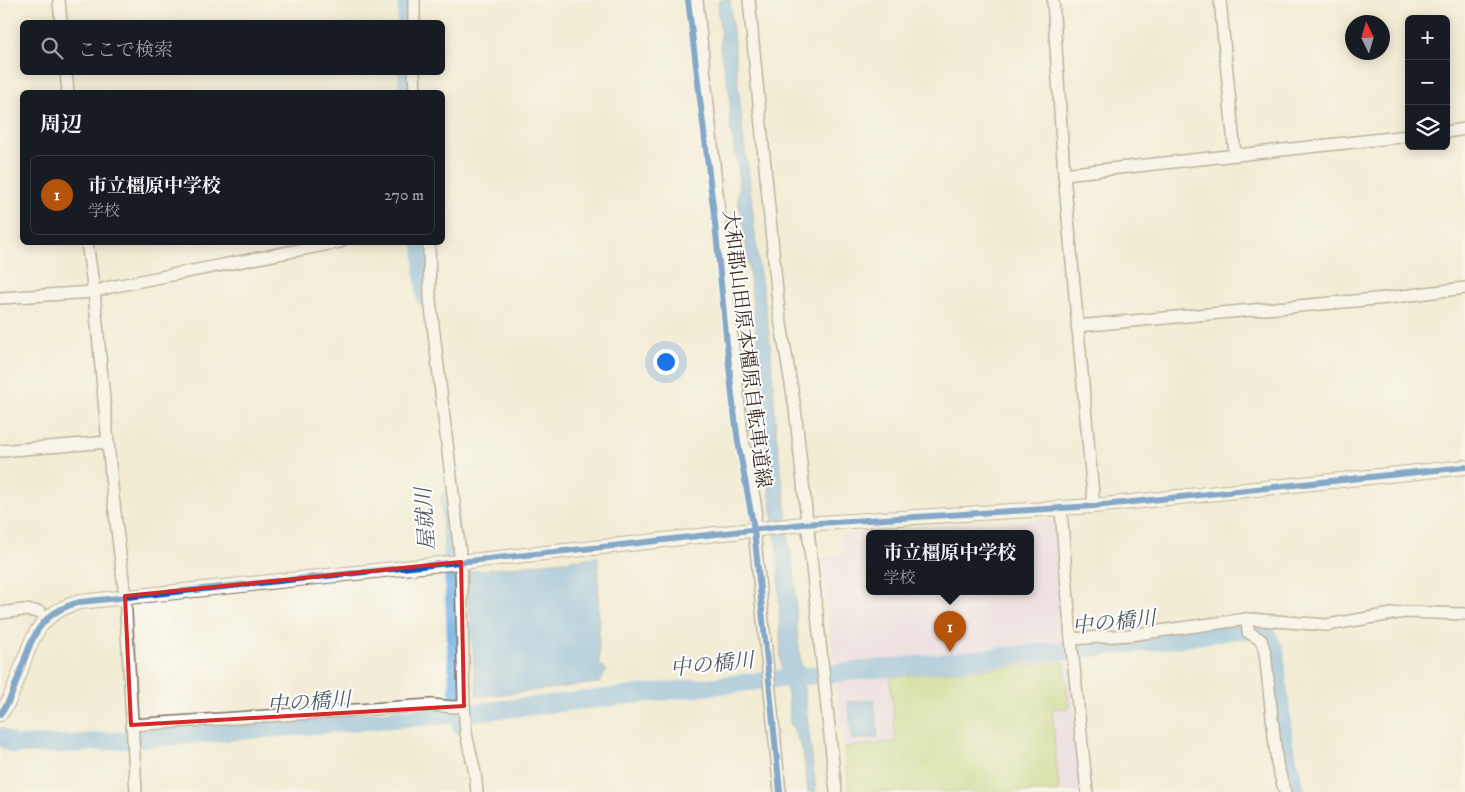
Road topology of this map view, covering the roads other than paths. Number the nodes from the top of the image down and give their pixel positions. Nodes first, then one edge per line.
1 (59, 0) edge
2 (414, 0) edge
3 (696, 0) edge
4 (749, 0) edge
5 (1053, 0) edge
6 (1220, 0) edge
7 (61, 20) edge
8 (414, 20) edge
9 (66, 75) edge
10 (414, 75) edge
11 (68, 90) edge
12 (415, 90) edge
13 (1465, 129) edge
14 (1450, 131) edge
15 (1405, 136) edge
16 (1235, 155) junction
17 (1064, 174) junction
18 (87, 245) edge
19 (325, 245) edge
20 (430, 245) edge
21 (1465, 288) edge
22 (94, 292) junction
23 (0, 298) edge
24 (1077, 326) junction
25 (108, 442) junction
26 (0, 451) edge
27 (1465, 467) edge
28 (1094, 506) junction
29 (1061, 509) junction
30 (806, 524) junction
31 (757, 529) junction
32 (454, 563) junction
33 (124, 596) junction
34 (40, 612) dead end
35 (0, 613) edge
36 (1465, 614) edge
37 (1247, 619) junction
38 (1071, 639) junction
39 (460, 706) junction
40 (0, 714) edge
41 (132, 735) junction
42 (136, 792) edge
43 (477, 792) edge
44 (780, 792) edge
45 (836, 792) edge
46 (1087, 792) edge
47 (1285, 792) edge

1 - 7 street
2 - 8 street
3 - 31 street
4 - 30 street
5 - 17 street
6 - 16 street
9 - 11 street
10 - 12 street
13 - 14 street
15 - 16 street
16 - 17 street
17 - 24 street
18 - 22 street
19 - 22 street
20 - 32 street
21 - 24 street
22 - 23 street
22 - 25 street
24 - 28 street
25 - 26 street
25 - 33 street
27 - 28 street
28 - 29 street
29 - 30 street
29 - 38 street
30 - 31 street
30 - 45 street
31 - 32 street
31 - 44 street
32 - 33 street
32 - 39 street
33 - 40 street
33 - 41 street
34 - 35 street
36 - 37 street
37 - 38 street
37 - 47 street
38 - 46 street
39 - 41 street
39 - 43 street
41 - 42 street

